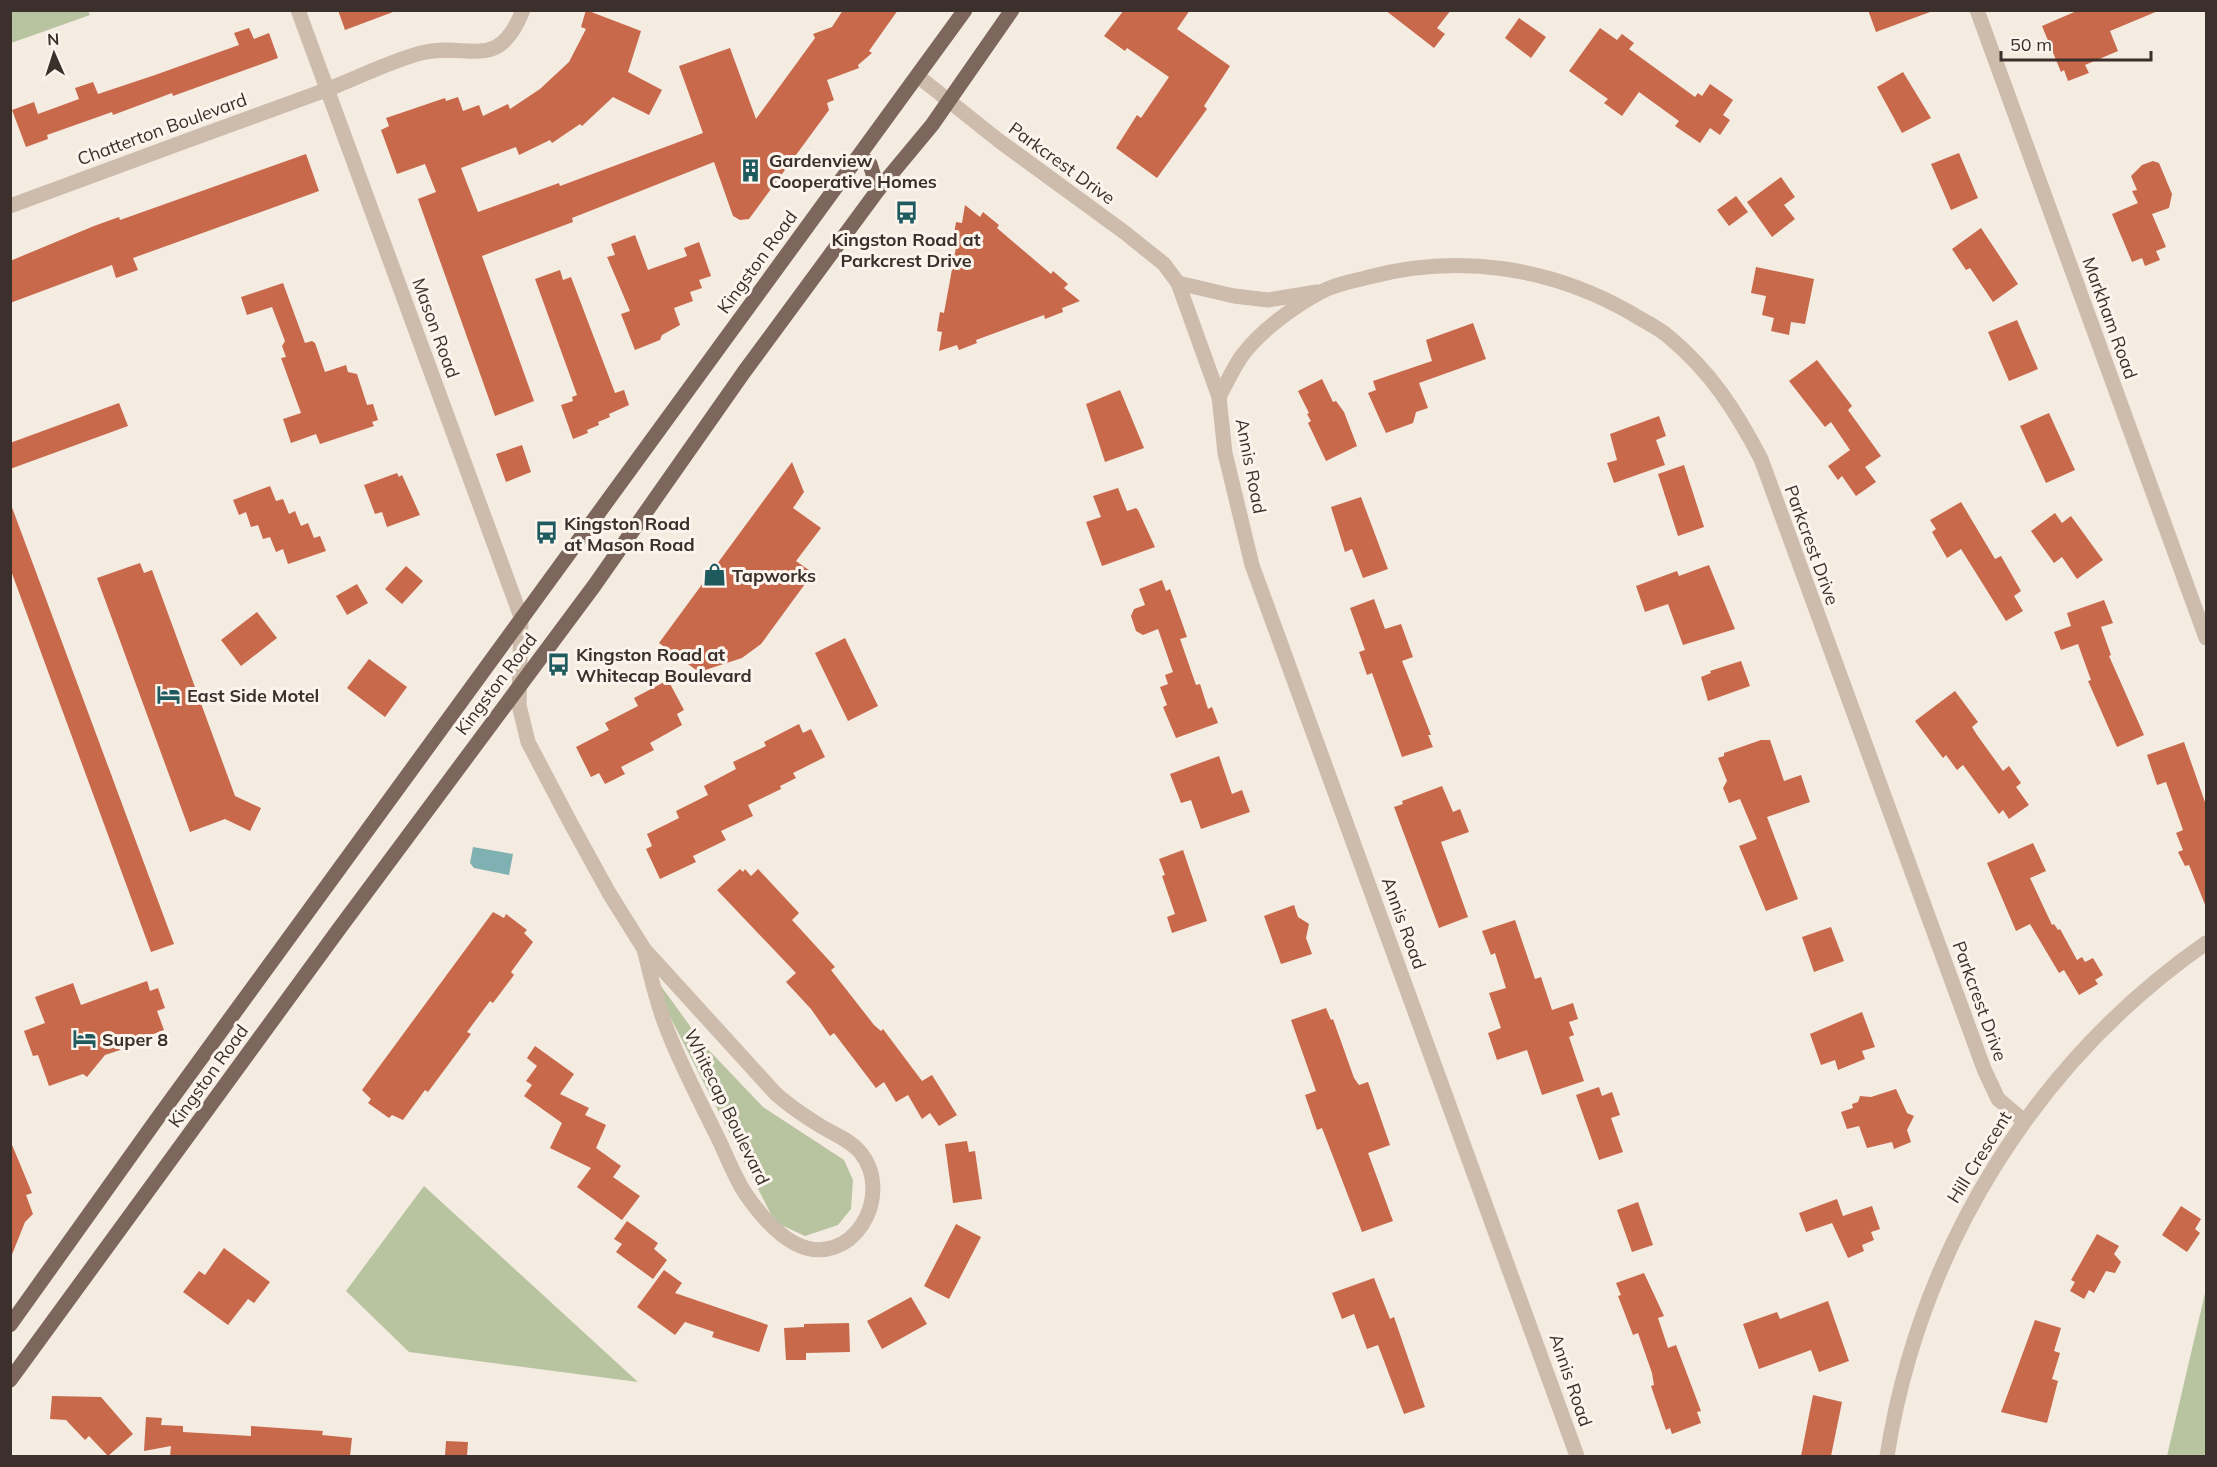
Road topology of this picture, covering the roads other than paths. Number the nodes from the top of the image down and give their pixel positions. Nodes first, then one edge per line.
1 (298, 10) edge
2 (523, 10) edge
3 (965, 10) edge
4 (1012, 10) edge
5 (1977, 10) edge
6 (919, 77) junction
7 (328, 90) junction
8 (948, 101) junction
9 (860, 154) junction
10 (878, 190) junction
11 (10, 206) edge
12 (1178, 283) junction
13 (1322, 291) junction
14 (1219, 397) junction
15 (521, 617) junction
16 (2206, 638) edge
17 (520, 662) joint
18 (519, 686) junction
19 (2206, 943) edge
20 (644, 950) junction
21 (2024, 1121) junction
22 (10, 1325) edge
23 (10, 1380) edge
24 (1577, 1456) edge
25 (1887, 1456) edge

1 - 7 street, Mason Road
2 - 7 street, Chatterton Boulevard
3 - 6 main road, Kingston Road
4 - 8 main road, Kingston Road
5 - 16 street, Markham Road
6 - 8 street, Parkcrest Drive
6 - 9 main road, Kingston Road
7 - 11 street, Chatterton Boulevard
7 - 15 street, Mason Road
8 - 10 main road, Kingston Road
8 - 12 street, Parkcrest Drive
9 - 10 main road
9 - 15 main road, Kingston Road
10 - 18 main road, Kingston Road
12 - 13 street, Parkcrest Drive
12 - 14 street, Parkcrest Drive
13 - 14 street, Parkcrest Drive
13 - 21 street, Parkcrest Drive
14 - 24 street, Annis Road
15 - 17 street, Mason Road
15 - 22 main road, Kingston Road
17 - 18 street, Whitecap Boulevard
18 - 20 street, Whitecap Boulevard
18 - 23 main road, Kingston Road
19 - 21 street, Hill Crescent
20 - 20 street, Whitecap Boulevard
21 - 25 street, Hill Crescent

